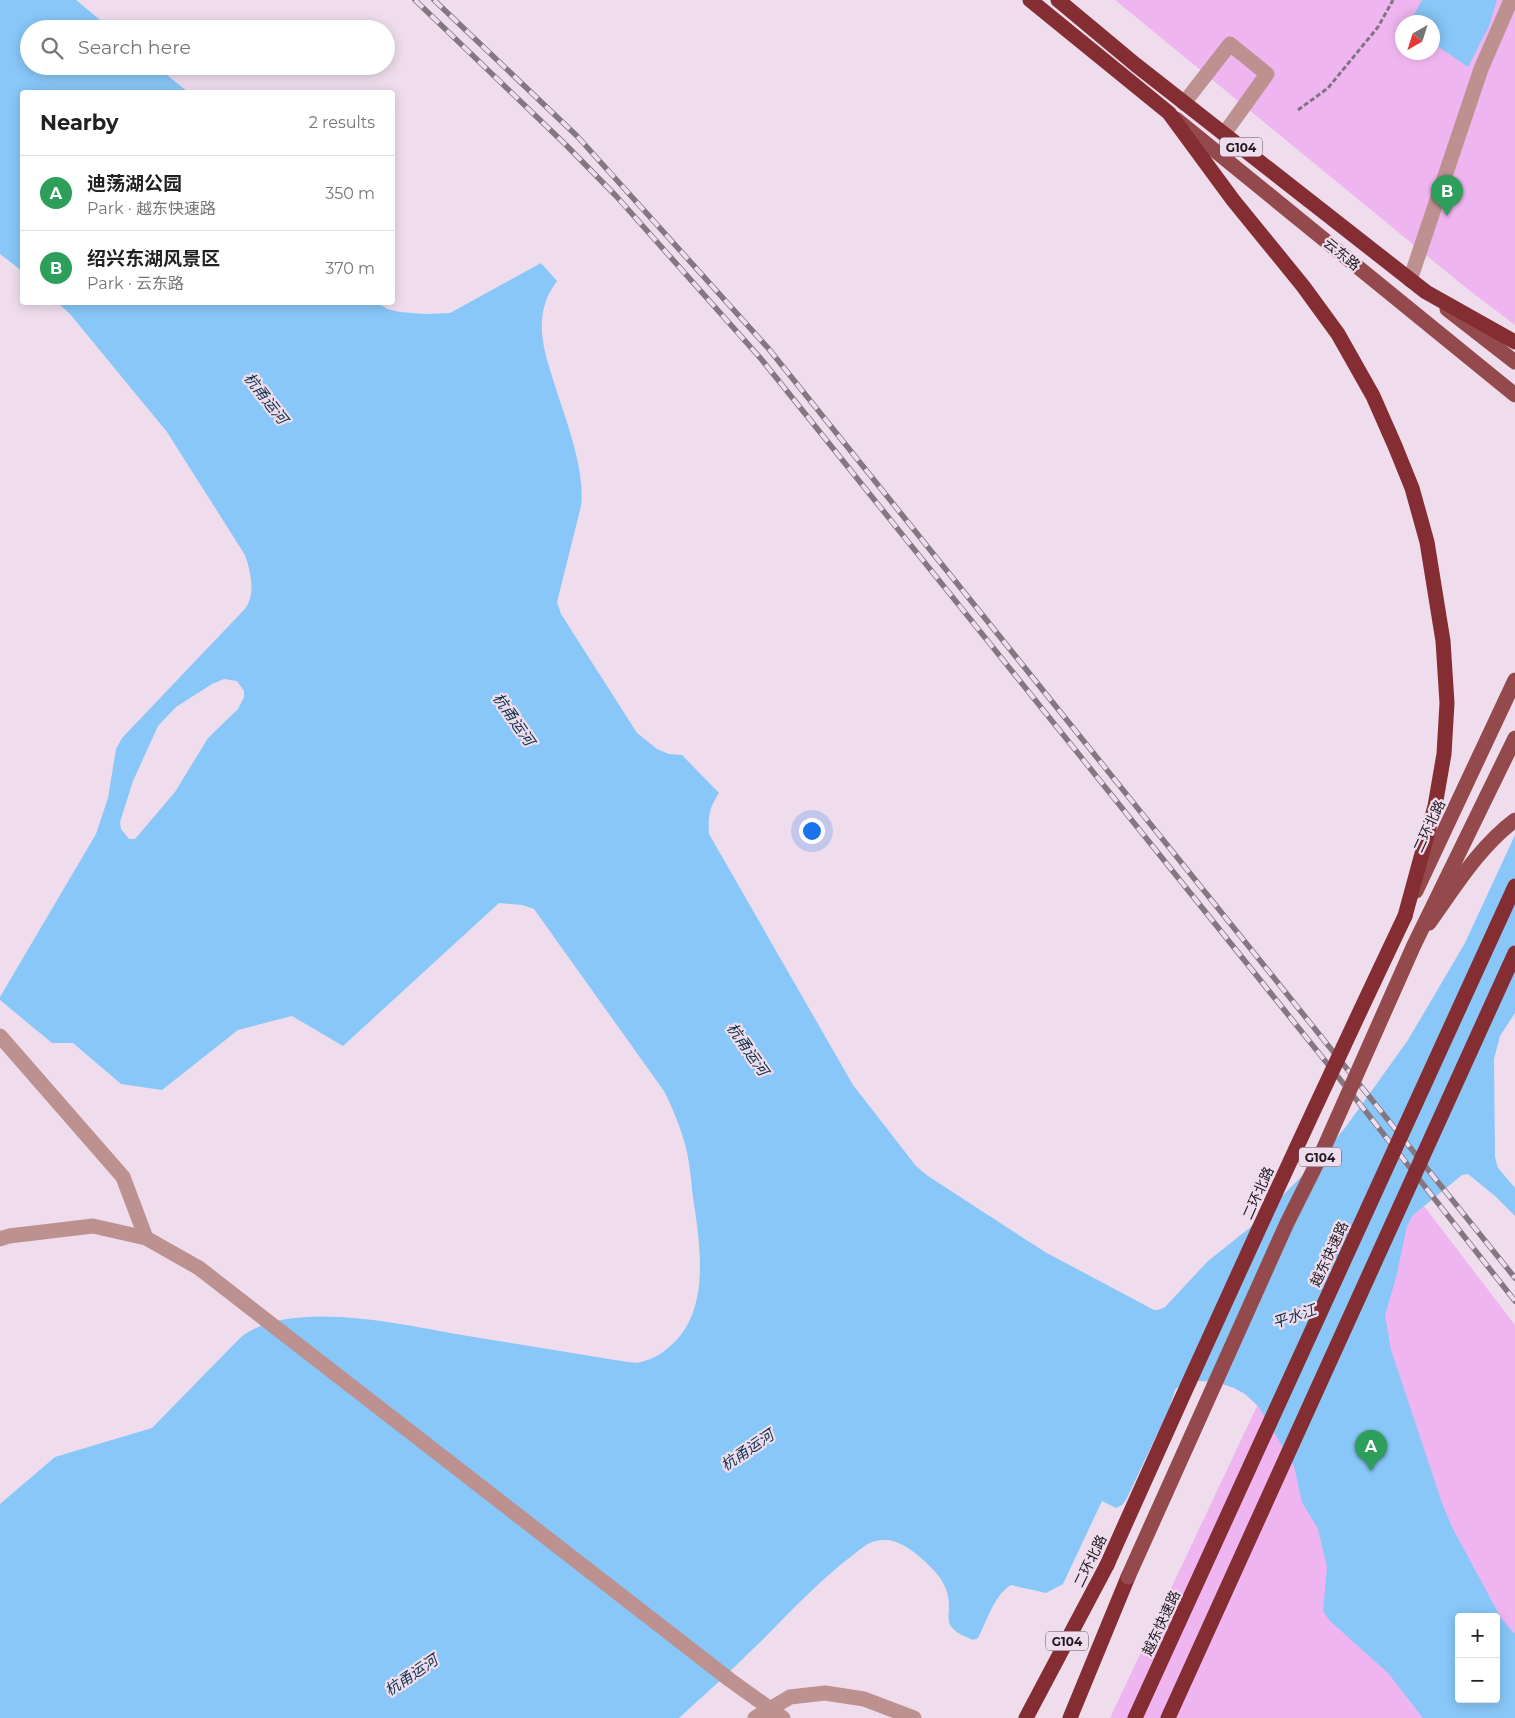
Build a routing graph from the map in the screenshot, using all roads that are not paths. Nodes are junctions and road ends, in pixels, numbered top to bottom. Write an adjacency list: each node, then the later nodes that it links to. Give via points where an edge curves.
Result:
1 (1030, 0): 5 (highway)
2 (1058, 0): 4 (highway, G104)
3 (1511, 0): 7 (street, via 1481,69)
4 (1184, 103): 6 (highway, G104); 6 (street, via 1230,44 1267,74)
5 (1169, 113): 11 (main road, 云东路); 16 (highway, via 1338,334 1372,396 1412,488 1427,542 1443,641 1446,694 1444,754 1436,806)
6 (1224, 134): 7 (highway, G104)
7 (1410, 280): 8 (highway, G104)
8 (1426, 292): 9 (highway); 10 (main road, G104)
9 (1515, 342)
10 (1515, 362)
11 (1515, 395)
12 (1515, 680): 16 (main road, 二环北路 / G104)
13 (1515, 738): 17 (main road, G104, bridge)
14 (1515, 820): 17 (main road, bridge, via 1477,857)
15 (1515, 886): 28 (highway, 越东快速路, bridge)
16 (1405, 916): 26 (highway, 二环北路 / G104, bridge, via 1335,1062 1107,1565)
17 (1414, 945): 22 (main road, G104, bridge)
18 (1515, 953): 29 (highway, bridge)
19 (0, 1036): 20 (street, via 124,1176)
20 (146, 1238): 21 (street, via 93,1226); 24 (street, bridge, via 200,1268)
21 (0, 1239)
22 (1128, 1577): 27 (highway, G104)
23 (755, 1718): 25 (street, via 790,1697 826,1693 864,1699)
24 (783, 1718)
25 (914, 1718)
26 (1026, 1718)
27 (1070, 1718)
28 (1135, 1718)
29 (1168, 1718)

